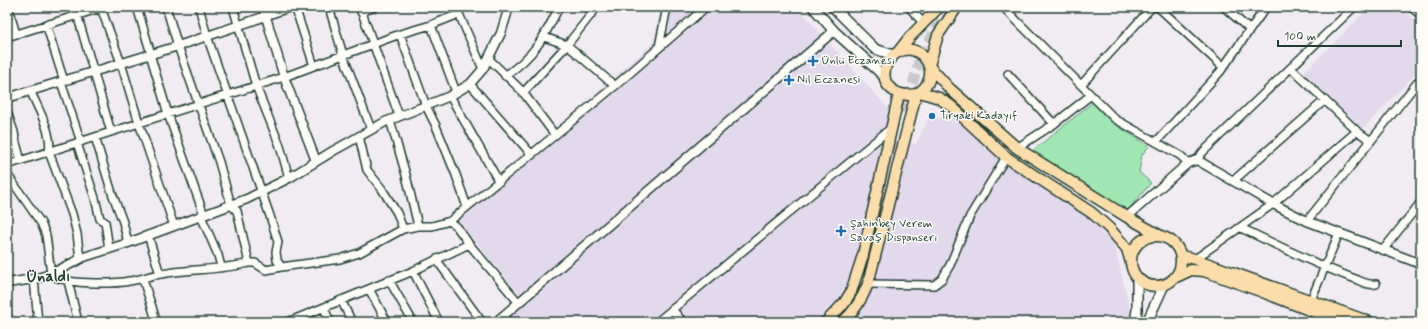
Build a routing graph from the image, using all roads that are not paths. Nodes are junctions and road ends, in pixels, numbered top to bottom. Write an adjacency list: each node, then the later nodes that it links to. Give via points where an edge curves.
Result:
1 (8, 7): 41 (street)
2 (75, 7): 32 (street)
3 (102, 7): 32 (street); 54 (street)
4 (137, 7): 50 (street)
5 (166, 7): 48 (street)
6 (199, 7): 43 (street)
7 (233, 7): 37 (street)
8 (263, 7): 34 (street)
9 (291, 7): 34 (street)
10 (295, 7): 55 (street)
11 (329, 7): 52 (street)
12 (375, 7): 30 (street)
13 (509, 7): 53 (street, via 501,34)
14 (559, 7): 45 (street)
15 (597, 7): 47 (street)
16 (667, 7): 49 (street)
17 (706, 7): 49 (street)
18 (813, 7): 40 (main road)
19 (833, 7): 51 (main road, via 875,48)
20 (909, 7): 35 (street)
21 (939, 7): 35 (main road)
22 (957, 7): 56 (main road, via 938,35)
23 (1003, 7): 68 (street)
24 (1152, 7): 68 (street)
25 (1158, 7): 57 (street)
26 (1224, 7): 39 (street)
27 (1266, 7): 39 (street)
28 (1354, 7): 58 (street)
29 (1412, 7): 33 (street)
30 (361, 9): 46 (street)
31 (458, 11): 38 (street); 59 (street)
32 (78, 14): 36 (street); 60 (street)
33 (1421, 15)
34 (266, 16): 37 (street); 63 (street)
35 (923, 23): 51 (main road)
36 (46, 24): 41 (street); 66 (street)
37 (238, 25): 43 (street); 69 (street)
38 (431, 25): 42 (street); 74 (street)
39 (1250, 30): 57 (street)
40 (834, 31): 64 (main road); 160 (street)
41 (16, 34): 44 (street)
42 (400, 34): 46 (street); 81 (street)
43 (207, 36): 48 (street); 76 (street)
44 (7, 37)
45 (544, 37): 47 (street); 62 (street, via 532,53)
46 (373, 45): 52 (street); 85 (street)
47 (567, 45): 70 (street); 72 (street)
48 (178, 46): 50 (street); 80 (street)
49 (659, 47): 70 (street)
50 (150, 54): 54 (street); 84 (street)
51 (895, 54): 56 (main road, via 913,50 926,58); 64 (main road, via 887,62)
52 (343, 56): 55 (street); 90 (street)
53 (489, 59): 59 (street); 62 (street)
54 (121, 63): 60 (street); 87 (street)
55 (314, 66): 63 (street)
56 (930, 66): 73 (main road, via 927,85); 99 (main road, via 950,89)
57 (1223, 67): 98 (street)
58 (1291, 68): 79 (street); 103 (street)
59 (483, 69): 67 (street)
60 (93, 72): 66 (street); 92 (street)
61 (1008, 74): 88 (street)
62 (505, 76): 72 (street)
63 (284, 77): 69 (street); 105 (street)
64 (885, 77): 75 (main road, via 887,84)
65 (1421, 78): 96 (street)
66 (62, 81): 71 (street); 97 (street)
67 (470, 84): 74 (street); 101 (street)
68 (1081, 85): 77 (street)
69 (256, 86): 76 (street); 109 (street, via 280,146)
70 (615, 86): 93 (street)
71 (31, 92): 78 (street); 100 (street, via 42,117 50,145)
72 (523, 93): 93 (street)
73 (918, 93): 75 (main road, via 907,96); 102 (main road, via 939,98 951,106); 153 (main road)
74 (453, 94): 81 (street); 111 (street)
75 (899, 94): 89 (main road)
76 (227, 95): 80 (street); 112 (street)
77 (1091, 95): 88 (street); 98 (street, via 1115,119)
78 (7, 98)
79 (1325, 100): 91 (street); 110 (street)
80 (199, 104): 84 (street); 115 (street)
81 (426, 106): 85 (street); 116 (street)
82 (7, 112): 104 (street)
83 (905, 113): 133 (main road)
84 (168, 114): 87 (street); 117 (street)
85 (399, 116): 86 (street)
86 (390, 120): 90 (street); 122 (street)
87 (139, 123): 92 (street); 121 (street)
88 (1054, 124): 99 (street)
89 (891, 128): 161 (main road, via 863,255 851,292); 163 (street)
90 (371, 129): 94 (street)
91 (1356, 131): 96 (street); 114 (street)
92 (111, 132): 95 (street)
93 (555, 135): 101 (street)
94 (358, 136): 105 (street); 124 (street, via 367,170 397,213)
95 (94, 137): 97 (street); 128 (street, via 124,222)
96 (1372, 141): 120 (street)
97 (79, 142): 100 (street); 130 (street, via 100,219 105,222)
98 (1156, 142): 106 (street, via 1181,156)
99 (1018, 148): 118 (main road)
100 (49, 152): 104 (street); 134 (street, via 72,214)
101 (532, 155): 111 (street)
102 (1006, 156): 138 (main road, via 1092,213 1127,248); 153 (street, via 970,216 942,279 934,285)
103 (1197, 160): 106 (street); 110 (street)
104 (21, 161): 107 (street)
105 (316, 161): 109 (street)
106 (1188, 163): 118 (street)
107 (7, 165)
108 (7, 175): 144 (street, via 44,229)
109 (289, 178): 112 (street)
110 (1233, 181): 114 (street)
111 (499, 182): 116 (street)
112 (261, 192): 115 (street); 141 (street, via 278,242 276,252)
113 (1421, 202): 131 (street)
114 (1273, 204): 120 (street); 123 (street)
115 (231, 205): 117 (street); 137 (street, via 237,211)
116 (467, 207): 119 (street)
117 (203, 215): 121 (street); 140 (street)
118 (1127, 217): 127 (main road)
119 (450, 221): 122 (street, via 432,226); 129 (street)
120 (1307, 221): 125 (street)
121 (174, 226): 126 (street)
122 (418, 226): 124 (street)
123 (1241, 228): 136 (street); 142 (street)
124 (403, 229): 141 (street, via 359,253 340,259)
125 (1339, 233): 131 (street); 142 (street)
126 (148, 235): 128 (street); 145 (street)
127 (1161, 236): 132 (main road, via 1177,247); 138 (main road, via 1146,238 1139,242 1134,248)
128 (128, 242): 130 (street)
129 (469, 244): 135 (street); 160 (street)
130 (108, 249): 134 (street)
131 (1383, 250): 139 (street)
132 (1181, 256): 136 (main road); 146 (main road, via 1180,270)
133 (870, 258): 157 (main road); 161 (main road, via 852,295)
134 (80, 259): 144 (street)
135 (436, 259): 143 (street); 176 (street)
136 (1195, 259): 159 (main road)
137 (249, 263): 140 (street); 141 (street, via 255,263 266,270)
138 (1131, 263): 147 (main road)
139 (1421, 264)
140 (221, 267): 145 (street)
141 (281, 267)
142 (1323, 268): 154 (street, via 1369,285); 159 (street)
143 (413, 271): 150 (street); 175 (street)
144 (51, 274): 148 (street); 151 (street)
145 (160, 274): 149 (street)
146 (1176, 277): 155 (main road); 183 (main road, via 1191,270 1204,271)
147 (1137, 278): 155 (main road, via 1149,286); 182 (main road)
148 (34, 279): 152 (street); 168 (street)
149 (143, 279): 151 (street, via 112,284); 170 (street)
150 (390, 280): 156 (street); 174 (street)
151 (68, 281): 169 (street)
152 (7, 283)
153 (868, 284): 157 (main road)
154 (1376, 284)
155 (1164, 285): 166 (main road)
156 (369, 289): 158 (street); 173 (street)
157 (862, 299): 181 (main road)
158 (341, 300): 162 (street); 172 (street)
159 (1311, 300): 184 (main road)
160 (519, 302): 177 (street)
161 (843, 305): 180 (main road)
162 (324, 308): 165 (street); 171 (street)
163 (672, 309): 178 (street); 179 (street)
164 (7, 313): 167 (street)
165 (292, 321)
166 (1149, 321)
167 (8, 322)
168 (38, 322)
169 (78, 322)
170 (156, 322)
171 (330, 322)
172 (352, 322)
173 (387, 322)
174 (413, 322)
175 (439, 322)
176 (482, 322)
177 (496, 322)
178 (657, 322)
179 (683, 322)
180 (826, 322)
181 (843, 322)
182 (1135, 322)
183 (1340, 322)
184 (1370, 322)

